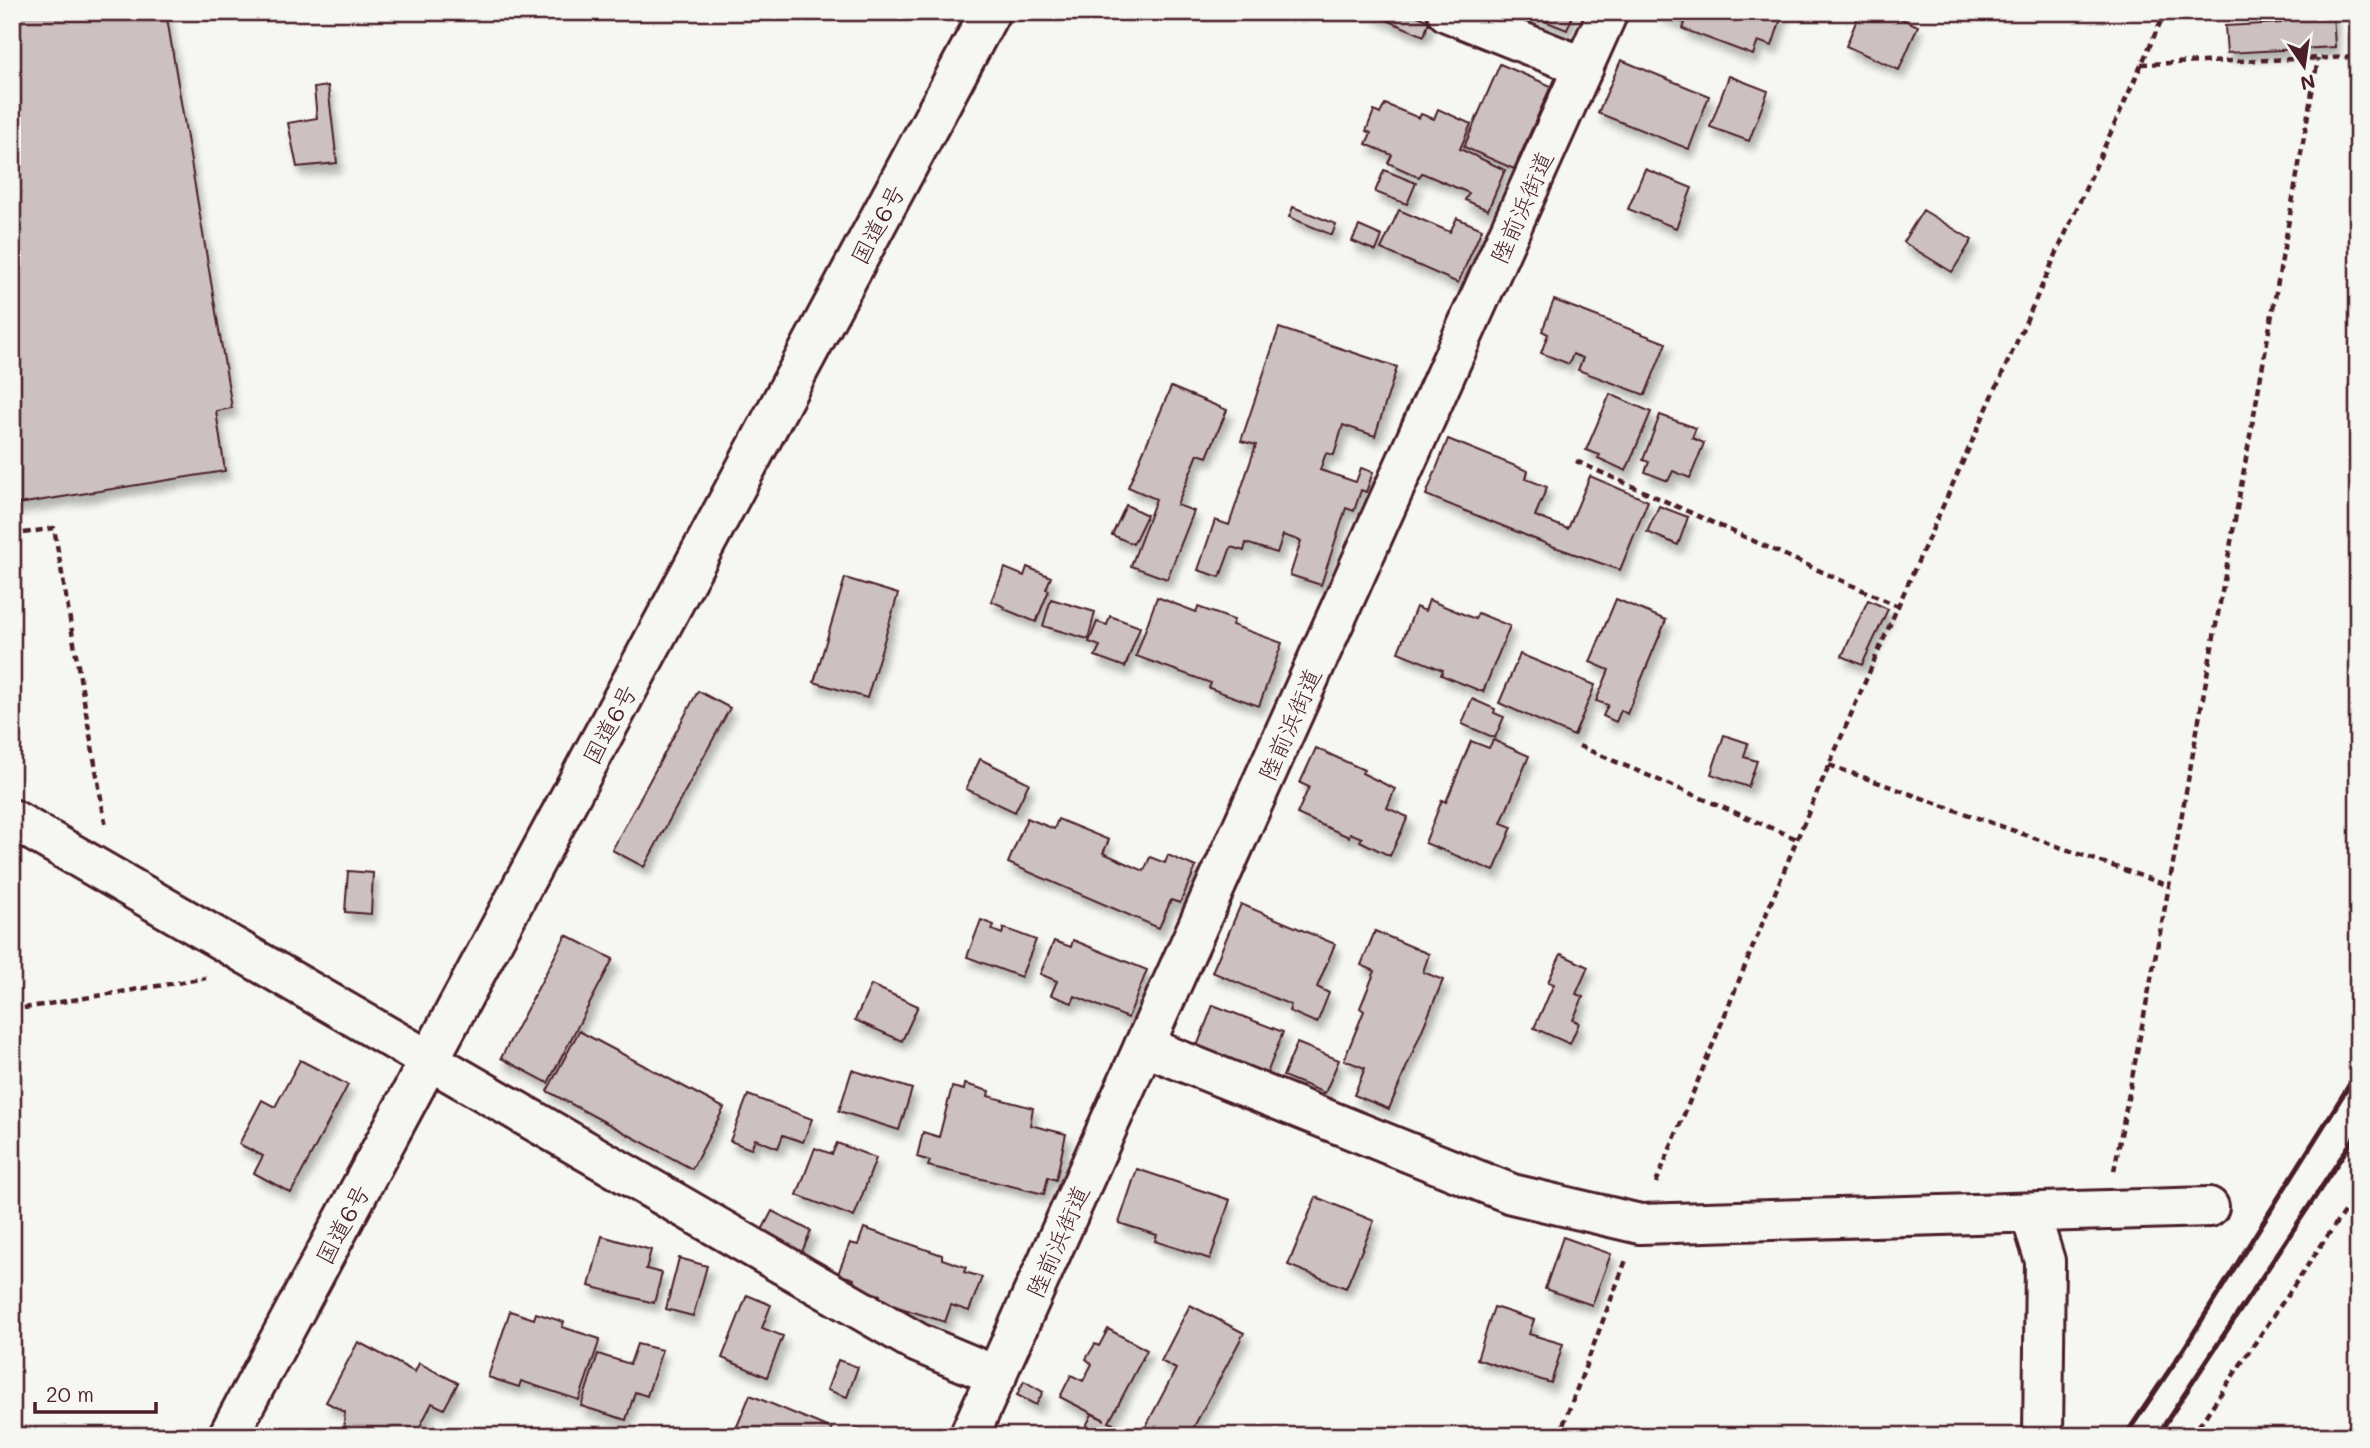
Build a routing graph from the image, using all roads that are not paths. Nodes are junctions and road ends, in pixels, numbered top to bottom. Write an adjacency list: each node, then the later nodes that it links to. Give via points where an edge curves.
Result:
1 (990, 12): 7 (main road, 国道6号)
2 (1447, 12): 4 (main road)
3 (1608, 12): 4 (main road, 陸前浜街道)
4 (1584, 66): 6 (main road, 陸前浜街道)
5 (12, 819): 7 (main road)
6 (1144, 1046): 9 (main road, via 1512,1194 1640,1224); 10 (main road, 陸前浜街道)
7 (429, 1061): 10 (main road, via 918,1343); 11 (main road, 国道6号)
8 (2209, 1207): 9 (main road)
9 (2030, 1213): 13 (main road, via 2045,1261)
10 (997, 1376): 12 (main road, 陸前浜街道)
11 (229, 1436)
12 (969, 1436)
13 (2043, 1436)

